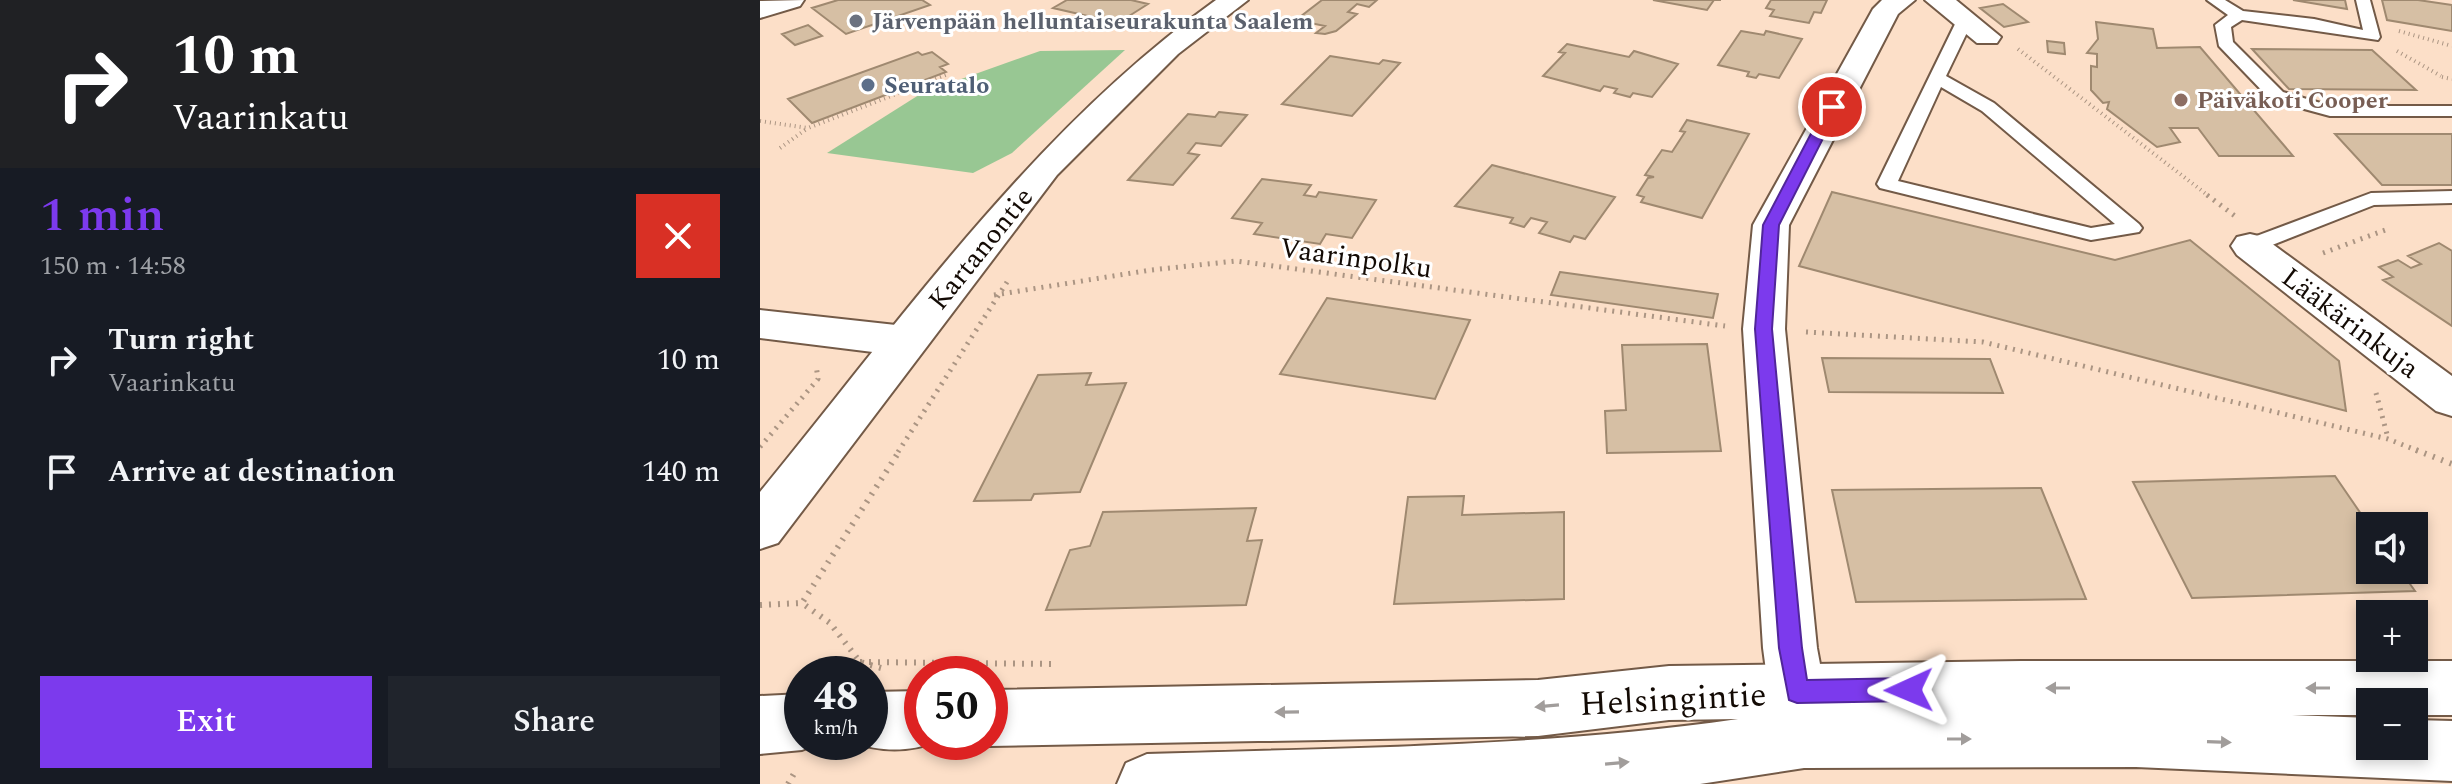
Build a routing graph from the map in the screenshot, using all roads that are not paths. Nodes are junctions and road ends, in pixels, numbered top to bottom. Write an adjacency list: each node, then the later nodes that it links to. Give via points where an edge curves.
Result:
1 (790, 0): 7 (street)
2 (1234, 0): 15 (street, Kartanontie, via 1168,48 1045,168)
3 (1901, 0): 19 (street, via 1887,9 1771,225 1764,329 1785,426)
4 (1939, 0): 9 (street)
5 (2214, 0): 8 (lane)
6 (2363, 0): 8 (lane, via 2371,33)
7 (760, 10)
8 (2239, 15): 11 (lane, via 2223,25 2225,43 2277,96 2330,111)
9 (1986, 32): 10 (lane)
10 (1937, 78): 10 (lane, via 1887,184 2091,234 2132,228 1988,107)
11 (2452, 111)
12 (2452, 197): 13 (lane, via 2371,199)
13 (2258, 243): 16 (street, Lääkärinkuja)
14 (760, 324): 15 (street)
15 (905, 341): 17 (street, Kartanontie)
16 (2452, 399)
17 (760, 528)
18 (2452, 688): 19 (street, Helsingintie, one-way to 19)
19 (1801, 715): 20 (street, Helsingintie, one-way to 20, via 1669,693 1538,708); 23 (street, Helsingintie, one-way to 23, via 2136,738); 24 (street, Helsingintie, one-way to 19, via 1495,773 1662,760)
20 (1008, 718)
21 (784, 723): 22 (street)
22 (760, 725)
23 (2452, 751)
24 (1147, 784)

